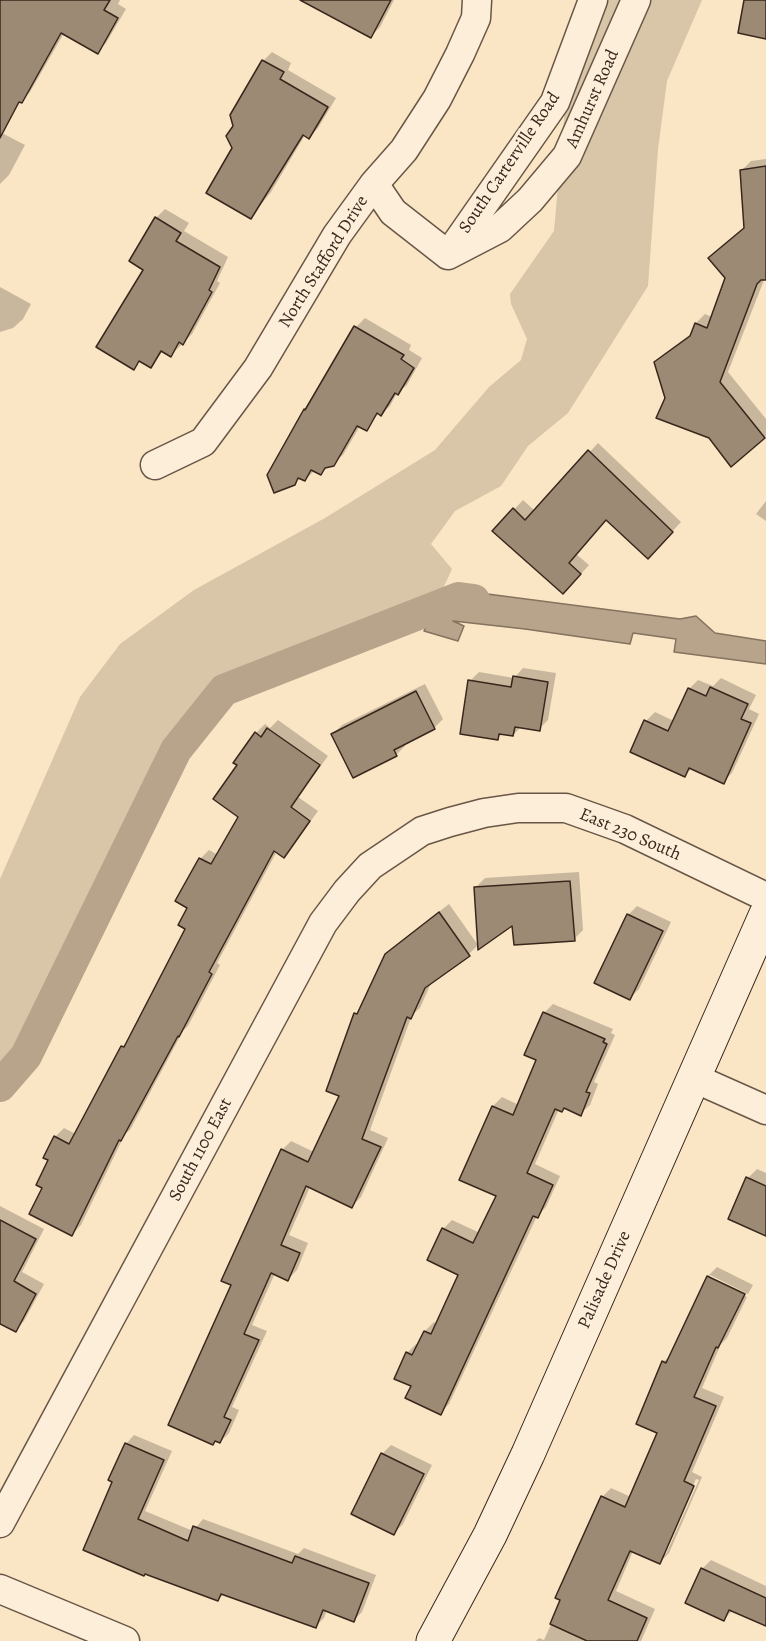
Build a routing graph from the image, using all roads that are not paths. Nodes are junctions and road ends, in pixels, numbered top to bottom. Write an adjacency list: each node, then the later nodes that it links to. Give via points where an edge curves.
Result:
1 (477, 0): 4 (street, North Stafford Drive, via 476,18 437,99 404,150)
2 (593, 0): 5 (street, South Carterville Road, via 555,102)
3 (636, 0): 5 (street, Amhurst Road, via 567,156 500,228)
4 (374, 184): 5 (street, via 393,212); 6 (street, North Stafford Drive, via 337,235 258,369 203,442)
5 (448, 255)
6 (156, 465)
7 (450, 822): 8 (street, East 230 South, via 518,808 566,808 625,829); 12 (street, South 1100 East, via 422,831 370,866 323,923)
8 (766, 897)
9 (766, 914): 10 (street, Palisade Drive)
10 (694, 1078): 11 (street); 15 (street, Palisade Drive, via 528,1454)
11 (766, 1110)
12 (0, 1523)
13 (0, 1589): 14 (street)
14 (125, 1641)
15 (433, 1641)

